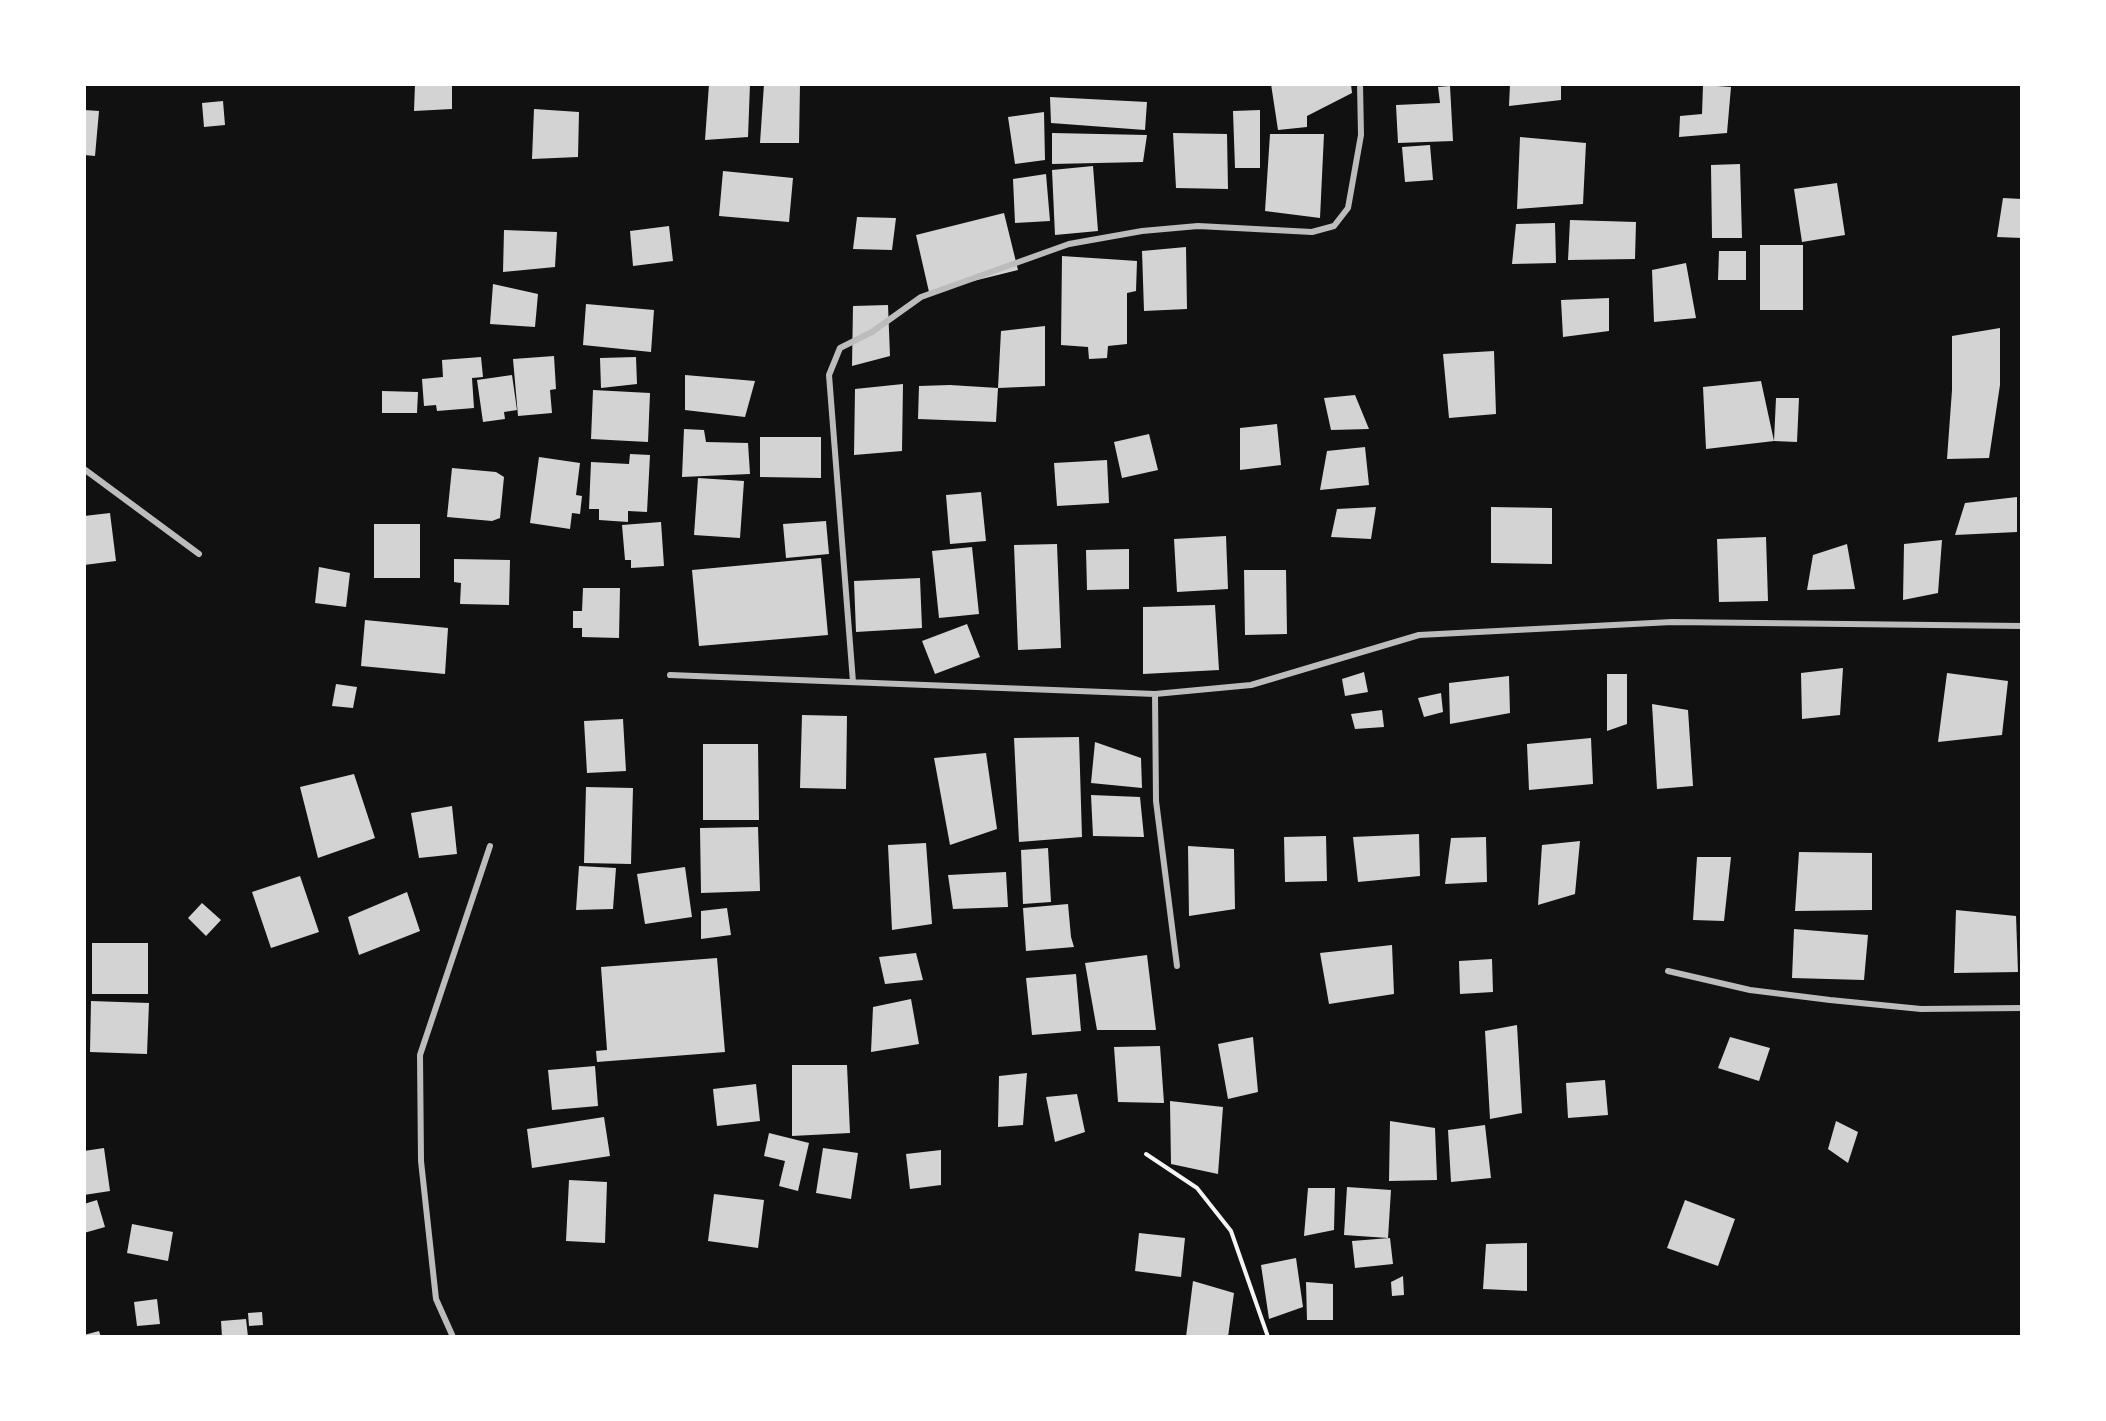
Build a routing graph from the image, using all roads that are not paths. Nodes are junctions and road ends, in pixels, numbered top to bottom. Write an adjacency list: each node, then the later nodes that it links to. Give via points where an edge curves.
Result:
1 (1360, 84): 6 (street, via 1361,135 1350,198 1348,208 1334,226 1312,232 1198,226 1069,244 921,297 872,332 840,348 829,375)
2 (84, 469): 3 (street)
3 (199, 554)
4 (2022, 626): 7 (street, via 1672,622 1419,634 1251,685)
5 (670, 675): 6 (street)
6 (853, 682): 7 (street)
7 (1155, 694): 9 (street, via 1156,801)
8 (490, 846): 12 (street, via 420,1055 421,1161 434,1287)
9 (1177, 966)
10 (1668, 971): 11 (street, via 1750,990 1830,1000 1921,1009)
11 (2022, 1008)
12 (453, 1337)

